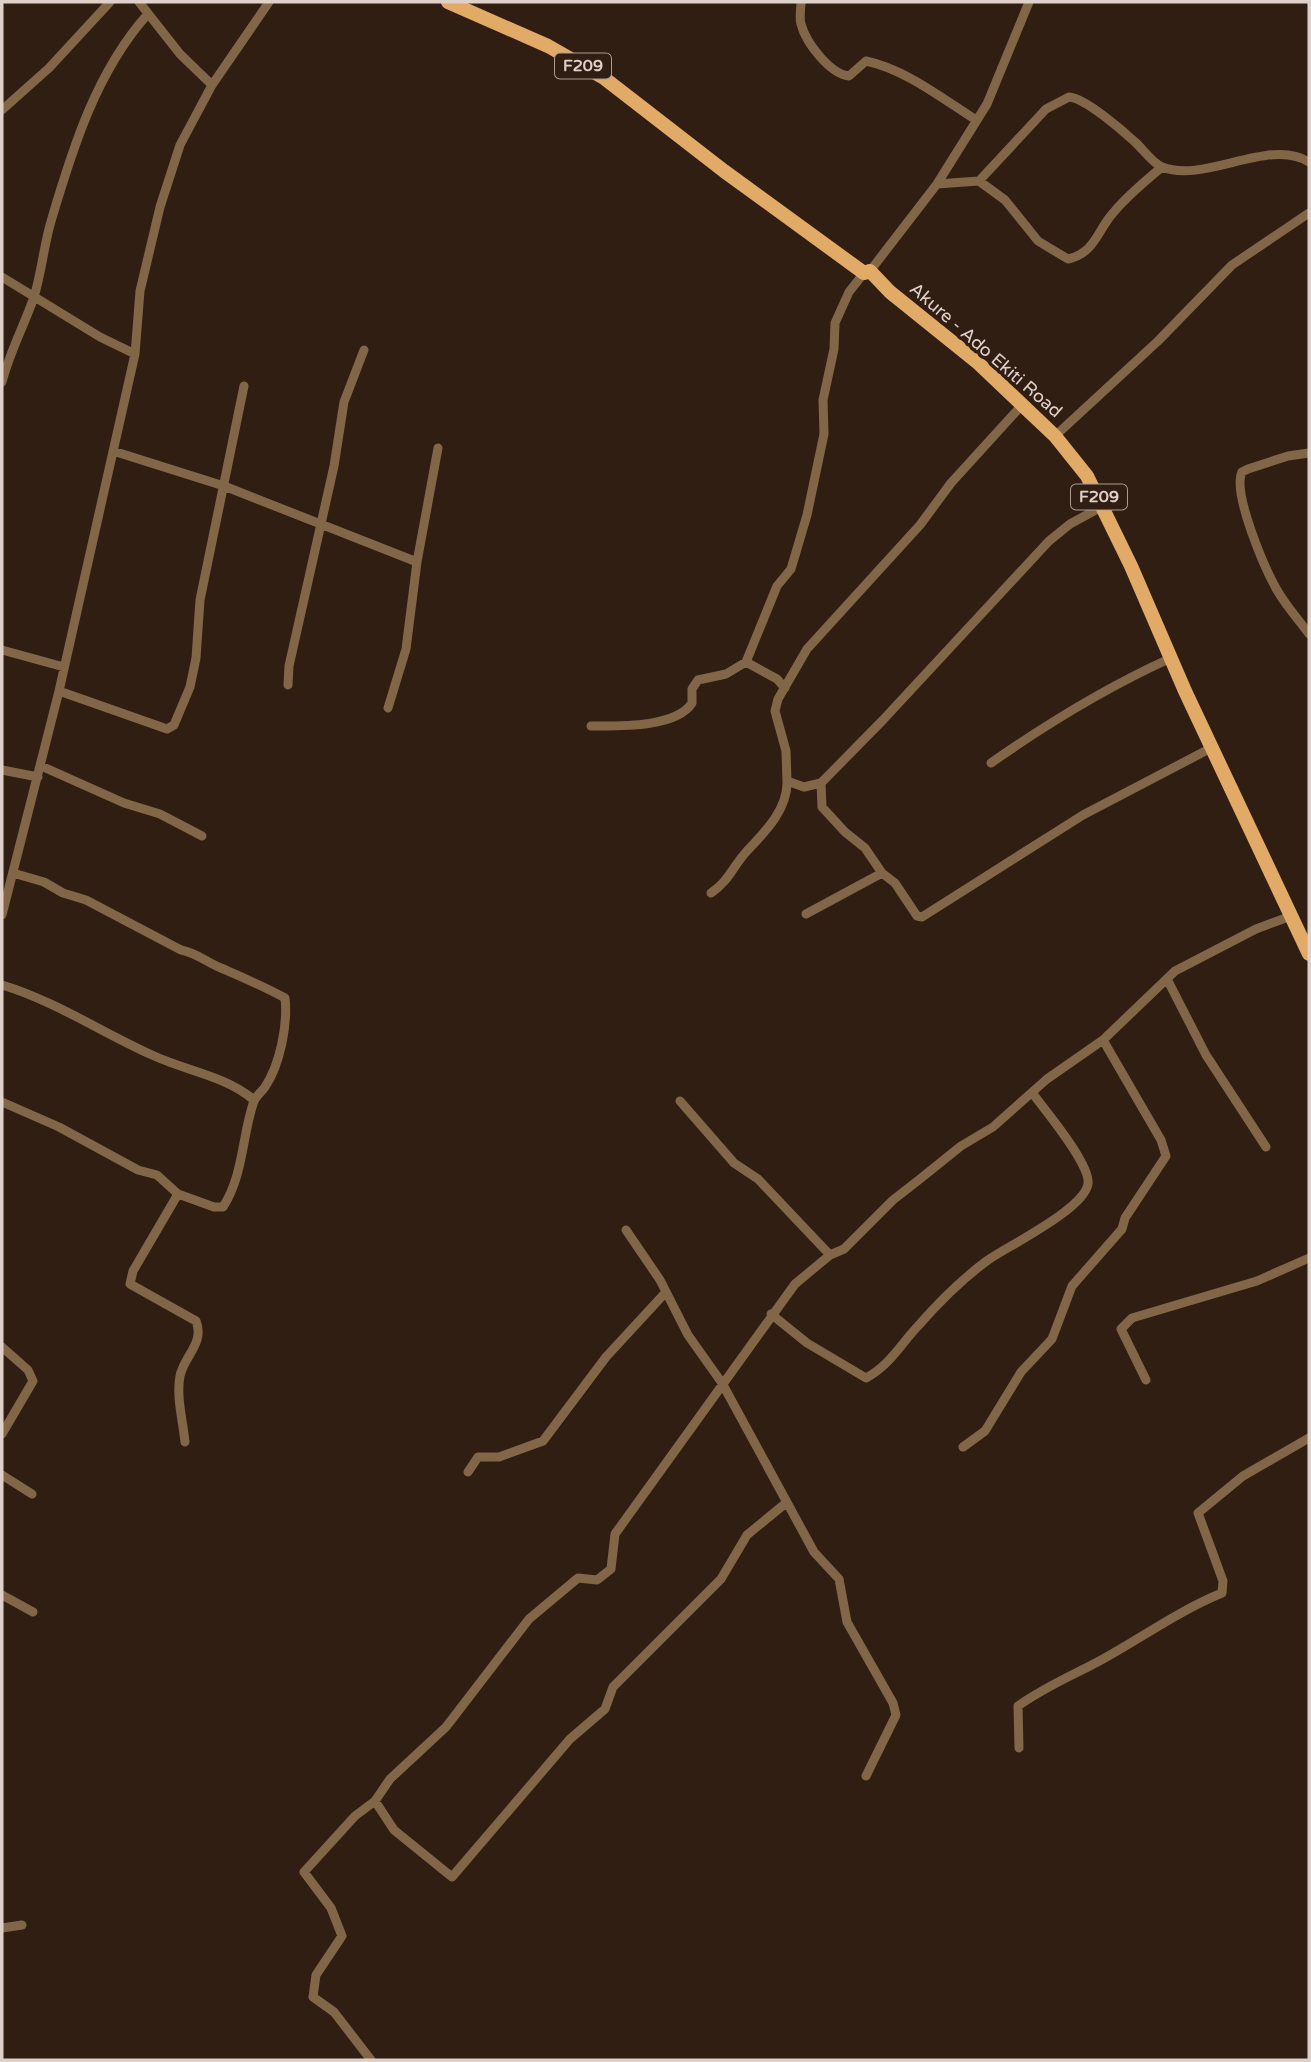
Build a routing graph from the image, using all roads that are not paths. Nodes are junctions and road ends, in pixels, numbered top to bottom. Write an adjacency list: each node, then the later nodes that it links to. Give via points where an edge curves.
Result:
1 (110, 2): 9 (street, via 49,68)
2 (139, 2): 7 (street)
3 (269, 2): 8 (street)
4 (448, 2): 16 (main road, Akure - Ado Ekiti Road / F209, via 548,46 604,78 724,171)
5 (801, 2): 10 (street, via 801,24 814,47 840,75 849,76 866,61 879,64)
6 (1029, 2): 10 (street)
7 (147, 15): 8 (street); 18 (street, via 130,34 97,90 51,219)
8 (212, 85): 20 (street, via 180,145 160,207 140,291)
9 (2, 110)
10 (976, 120): 14 (street)
11 (1309, 162): 12 (street, via 1283,154 1184,169)
12 (1162, 167): 13 (street, via 1116,127 1069,97 1046,109); 13 (street, via 1110,215 1094,244 1079,257 1068,259 1038,241 1005,200)
13 (979, 181): 14 (street)
14 (937, 184): 16 (street)
15 (1309, 213): 24 (street, via 1242,257)
16 (867, 272): 23 (main road, Akure - Ado Ekiti Road / F209, via 949,338); 35 (street, via 849,292 835,323 823,400 824,434 807,515 791,569 777,586)
17 (2, 277): 18 (street)
18 (34, 297): 20 (street); 21 (street, via 11,348)
19 (365, 350): 30 (street, via 344,402)
20 (135, 354): 26 (street)
21 (2, 382)
22 (244, 386): 28 (street)
23 (1021, 405): 24 (main road, Akure - Ado Ekiti Road / F209); 38 (street, via 920,525 825,626)
24 (1055, 436): 29 (main road, Akure - Ado Ekiti Road / F209, via 1087,476)
25 (438, 448): 31 (street)
26 (113, 451): 28 (street); 36 (street)
27 (1309, 453): 32 (street, via 1248,469 1242,472 1239,484 1251,532 1270,576)
28 (224, 486): 30 (street); 39 (street, via 200,600 197,658 174,724 167,729)
29 (1103, 506): 34 (main road, Akure - Ado Ekiti Road / F209); 48 (street, via 1070,524 1043,547)
30 (319, 524): 31 (street); 37 (street)
31 (417, 562): 40 (street, via 406,649)
32 (1309, 634)
33 (2, 650): 36 (street)
34 (1171, 658): 42 (main road, Akure - Ado Ekiti Road / F209); 43 (street, via 1062,715)
35 (746, 662): 38 (street); 41 (street, via 726,674 698,680 692,703 681,713 646,723)
36 (64, 667): 39 (street)
37 (288, 685)
38 (785, 688): 47 (street, via 775,711 786,751)
39 (59, 691): 44 (street)
40 (388, 708)
41 (591, 726)
42 (1213, 747): 53 (street, via 1083,815 922,917); 57 (main road, Akure - Ado Ekiti Road / F209)
43 (991, 764)
44 (41, 766): 46 (street); 51 (street)
45 (2, 770): 46 (street)
46 (38, 777): 52 (street)
47 (787, 781): 49 (street); 50 (street)
48 (821, 783): 49 (street); 53 (street, via 822,807 865,848)
49 (804, 787): 50 (street)
50 (785, 801): 54 (street, via 725,884)
51 (202, 836)
52 (13, 873): 56 (street); 63 (street, via 86,900 285,999 286,1028 280,1051 266,1086)
53 (882, 873): 55 (street)
54 (711, 892)
55 (806, 914)
56 (2, 915)
57 (1291, 916): 58 (main road, Akure - Ado Ekiti Road / F209); 59 (street, via 1194,959)
58 (1309, 954)
59 (1167, 979): 61 (street); 66 (street, via 1206,1055)
60 (2, 985): 63 (street, via 90,1021 153,1056 216,1078)
61 (1103, 1040): 62 (street); 79 (street, via 1166,1156 1122,1229 1072,1286 1052,1339 1021,1372 985,1431)
62 (1033, 1094): 69 (street, via 920,1178 844,1249); 72 (street, via 1080,1162 1088,1186 1057,1217 985,1262 956,1287 884,1368 866,1378 807,1343)
63 (254, 1100): 67 (street, via 240,1166 223,1207)
64 (680, 1101): 69 (street, via 734,1163 758,1180)
65 (2, 1102): 67 (street, via 138,1170 157,1175)
66 (1266, 1147)
67 (178, 1194): 78 (street, via 133,1271 131,1284 197,1321 200,1329 179,1388)
68 (626, 1230): 71 (street)
69 (830, 1255): 72 (street, via 795,1284)
70 (1309, 1258): 74 (street, via 1257,1281 1132,1318 1121,1329)
71 (666, 1292): 75 (street, via 688,1335); 80 (street, via 606,1357 543,1441 499,1457 478,1457)
72 (771, 1314): 75 (street)
73 (2, 1347): 76 (street, via 33,1381)
74 (1146, 1380)
75 (722, 1383): 83 (street); 88 (street, via 615,1534 611,1569 597,1580 578,1578 529,1619 446,1727 390,1779)
76 (2, 1434)
77 (1309, 1438): 86 (street, via 1243,1476 1198,1513 1223,1581 1222,1593 1190,1606 1017,1706)
78 (185, 1442)
79 (963, 1447)
80 (468, 1472)
81 (2, 1475): 82 (street)
82 (32, 1494)
83 (786, 1503): 87 (street, via 814,1552 839,1579 847,1622 893,1703 895,1715); 88 (street, via 747,1535 721,1579 613,1687 605,1709 570,1739 452,1877 394,1830)
84 (2, 1595): 85 (street)
85 (33, 1612)
86 (1019, 1748)
87 (866, 1776)
88 (375, 1801): 91 (street, via 355,1816 304,1872 331,1908 342,1936 316,1975 313,1997 334,2012)
89 (22, 1925): 90 (street)
90 (2, 1928)
91 (370, 2060)

